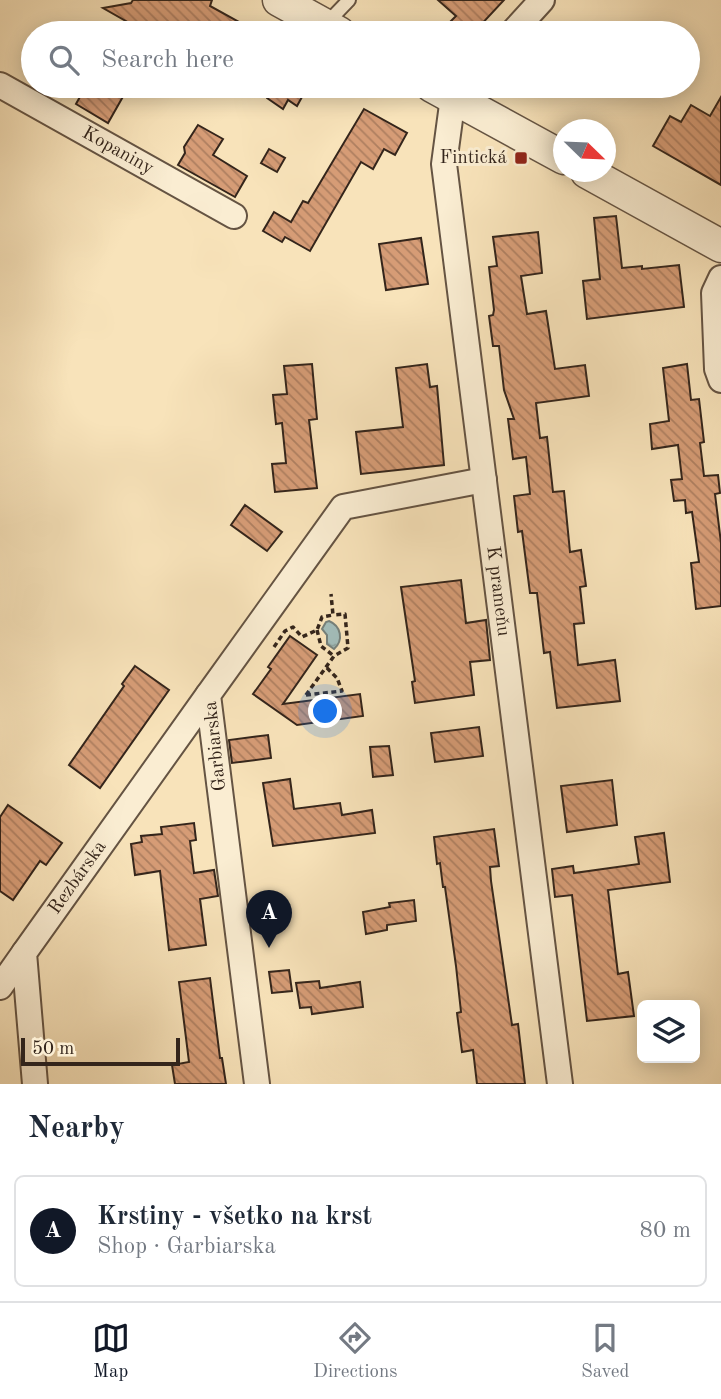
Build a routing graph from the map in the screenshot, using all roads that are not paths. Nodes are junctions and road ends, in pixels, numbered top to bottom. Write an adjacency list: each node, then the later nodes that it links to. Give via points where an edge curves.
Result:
1 (279, 0): 4 (street)
2 (349, 0): 5 (lane)
3 (542, 0): 6 (street)
4 (317, 21)
5 (337, 21)
6 (523, 21)
7 (0, 85): 8 (street, Kopaniny)
8 (21, 97)
9 (23, 98): 14 (street, Kopaniny)
10 (448, 98): 18 (street, K prameňu, via 444,164)
11 (463, 98): 12 (street)
12 (553, 151)
13 (605, 182): 15 (street)
14 (234, 216)
15 (721, 246)
16 (721, 278): 17 (street, via 714,292)
17 (721, 380)
18 (484, 480): 19 (street, Garbiarska, via 342,507); 24 (street, K prameňu)
19 (208, 695): 20 (street, Rezbárska); 23 (street, Garbiarska)
20 (24, 953): 21 (street, Rezbárska); 22 (street)
21 (0, 987)
22 (34, 1084)
23 (257, 1084)
24 (560, 1084)

